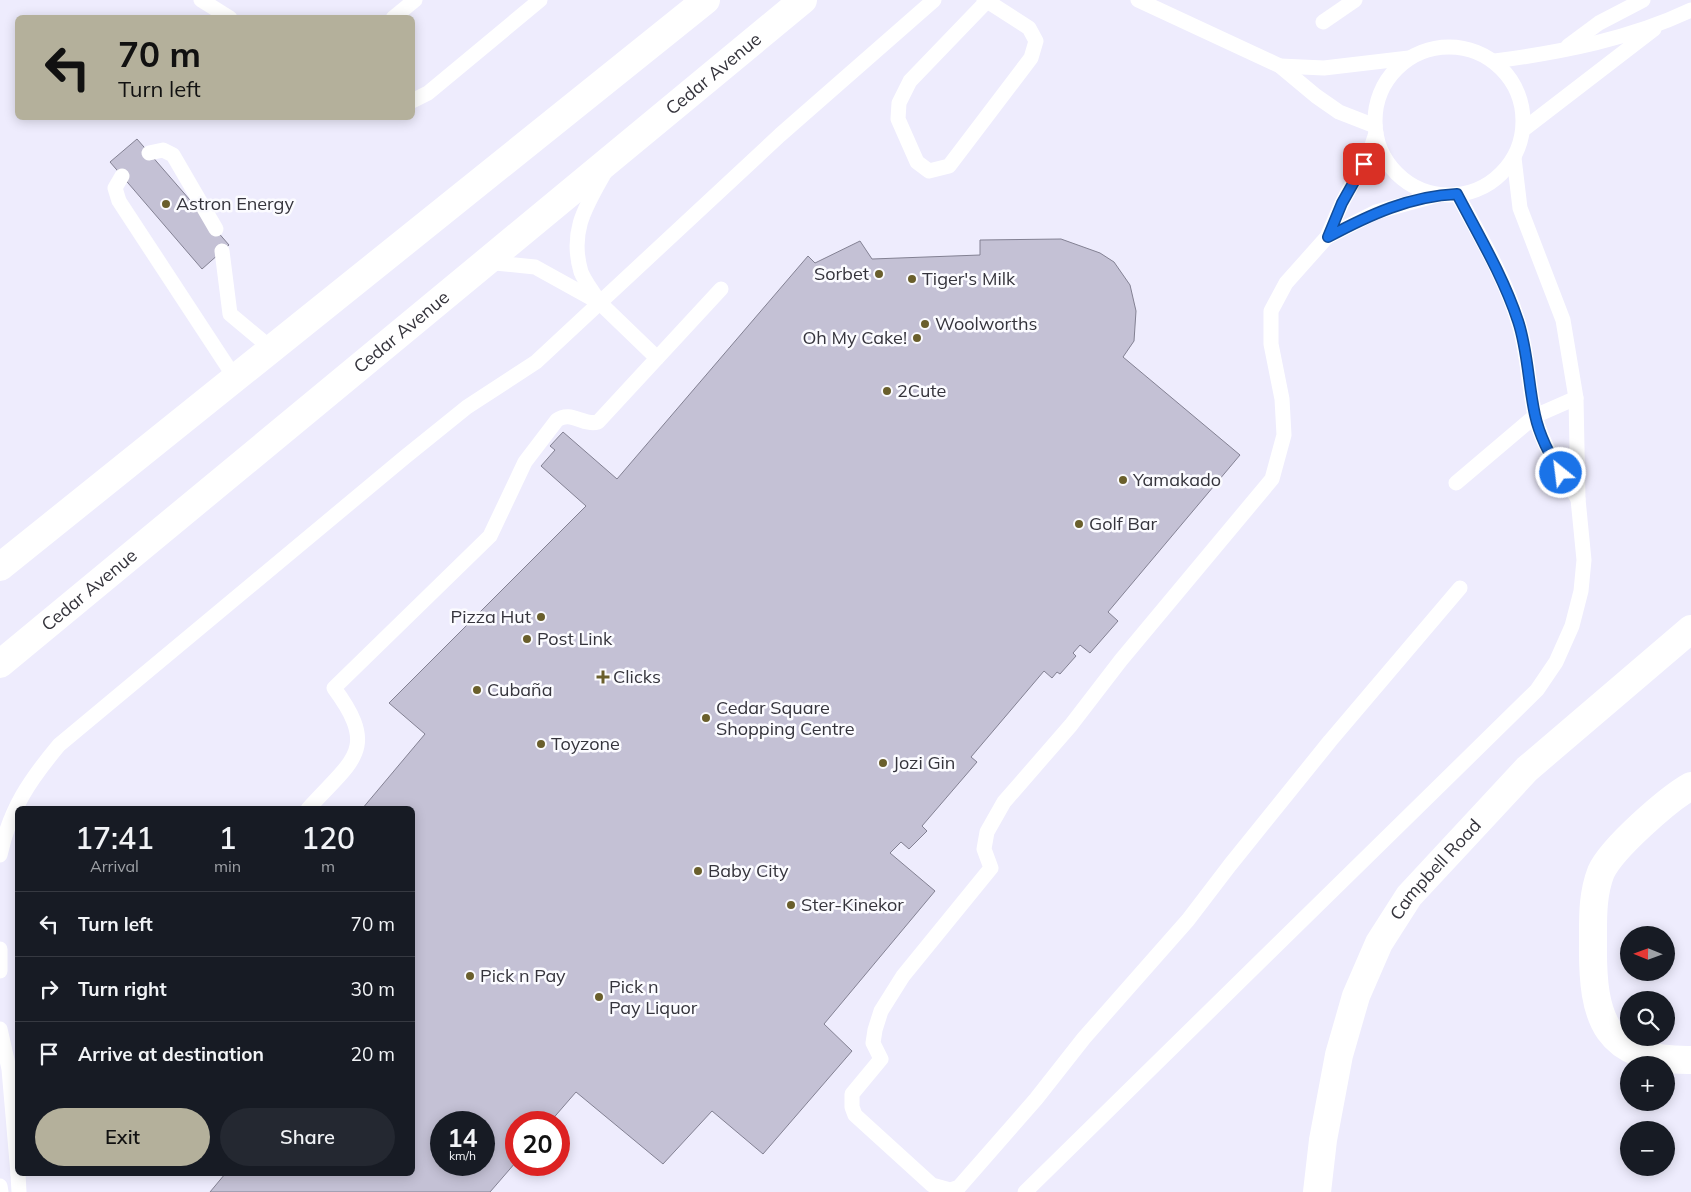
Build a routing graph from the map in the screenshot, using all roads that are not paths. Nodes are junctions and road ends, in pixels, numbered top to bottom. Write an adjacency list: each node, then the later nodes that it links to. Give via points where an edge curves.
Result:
1 (201, 0): 12 (lane)
2 (414, 0): 13 (lane)
3 (540, 0): 20 (lane, via 428,93)
4 (706, 0): 35 (main road)
5 (803, 0): 24 (main road, Cedar Avenue)
6 (934, 0): 34 (lane, via 664,240)
7 (1138, 0): 19 (lane)
8 (1356, 0): 14 (lane)
9 (1643, 0): 16 (lane, via 1599,23)
10 (986, 1): 10 (lane, via 1029,28 1036,41 1031,58 949,166 930,171 917,162 898,119 899,102 910,81)
11 (1691, 10): 15 (lane)
12 (225, 15)
13 (396, 15)
14 (1323, 22)
15 (1662, 24): 16 (lane); 21 (lane)
16 (1561, 52): 18 (lane)
17 (1409, 58): 18 (lane, via 1430,48 1453,46 1475,50); 19 (lane, via 1324,68); 22 (lane, via 1389,76 1378,100)
18 (1495, 61): 21 (lane, via 1512,80 1519,96)
19 (1280, 66): 22 (lane, via 1316,96)
20 (415, 100)
21 (1524, 128): 25 (lane)
22 (1375, 130): 28 (lane, via 1383,155 1397,174 1416,188); 30 (lane, via 1370,151)
23 (149, 153): 29 (lane, via 163,150 173,155)
24 (613, 158): 32 (main road, Cedar Avenue); 34 (lane, via 581,217 576,234 582,272)
25 (1514, 158): 27 (lane, via 1501,175 1484,187); 38 (lane, via 1520,208 1564,320)
26 (122, 176): 37 (lane, via 115,188 119,201)
27 (1457, 194): 28 (lane); 39 (lane, via 1498,270 1519,322)
28 (1438, 195): 30 (lane, via 1376,212)
29 (216, 229)
30 (1328, 237): 43 (lane, via 1286,283 1271,311 1270,344 1282,399 1284,435 1272,480 1004,802 987,832 984,849 990,868 903,976 881,1011 873,1043 882,1060 852,1094 852,1107 861,1123 932,1185 950,1190 959,1187 1188,920 1330,741)
31 (222, 251): 35 (lane, via 230,314)
32 (485, 262): 34 (lane, via 536,267); 45 (main road, Cedar Avenue)
33 (721, 289): 36 (lane)
34 (600, 303): 36 (lane); 47 (lane, via 536,362 467,407 59,745 27,784)
35 (272, 349): 37 (main road)
36 (657, 358): 48 (lane, via 598,422 592,424 568,416 557,420 525,462 490,536 334,688 348,707 359,741 356,754)
37 (235, 378): 42 (main road)
38 (1576, 398): 39 (lane); 41 (lane)
39 (1535, 416): 40 (lane); 41 (lane, via 1552,460)
40 (1456, 483)
41 (1578, 500): 60 (lane, via 1584,560 1581,591 1572,626 1556,662 1537,690)
42 (0, 567)
43 (1460, 588)
44 (1691, 629): 61 (main road, Campbell Road, via 1527,769 1409,896 1379,943 1356,996 1322,1140)
45 (0, 664)
46 (1691, 786): 54 (main road, via 1624,840 1602,870 1595,892 1593,957 1600,1017 1615,1039 1633,1052 1663,1060)
47 (17, 806)
48 (311, 806)
49 (15, 810): 50 (lane, via 5,831)
50 (0, 855)
51 (0, 949): 52 (lane)
52 (0, 971)
53 (5, 1038): 55 (lane)
54 (1691, 1060)
55 (15, 1139)
56 (18, 1176): 59 (lane)
57 (0, 1186): 58 (lane)
58 (1, 1192)
59 (19, 1192)
60 (1025, 1192)
61 (1317, 1192)

